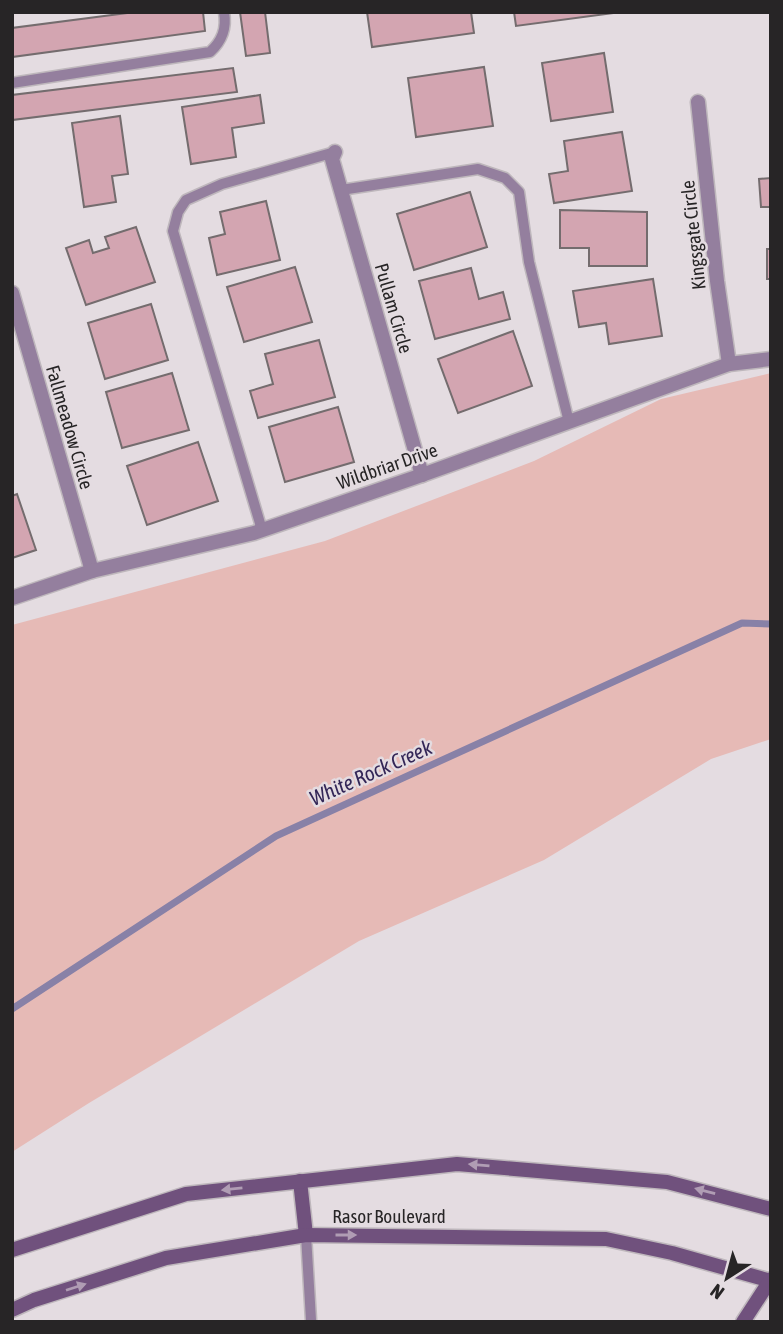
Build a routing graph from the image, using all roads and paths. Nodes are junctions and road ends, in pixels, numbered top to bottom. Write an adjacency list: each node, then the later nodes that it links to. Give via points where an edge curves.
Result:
1 (224, 12): 2 (lane, via 223,35 210,52)
2 (12, 83)
3 (698, 102): 8 (street, Kingsgate Circle)
4 (335, 152): 5 (street, Pullam Circle, via 332,159); 11 (lane, via 222,184 186,200 173,231)
5 (341, 190): 9 (lane, via 478,169 505,178 519,192 529,262); 10 (street, Pullam Circle)
6 (12, 293): 12 (street, Fallmeadow Circle)
7 (771, 359): 8 (street, Wildbriar Drive)
8 (729, 364): 9 (street, Wildbriar Drive)
9 (569, 422): 10 (street, Wildbriar Drive)
10 (422, 475): 11 (street, Wildbriar Drive)
11 (262, 530): 12 (street, Wildbriar Drive)
12 (92, 571): 13 (street, Wildbriar Drive)
13 (12, 598)
14 (300, 1181): 15 (main road, Rasor Boulevard, one-way to 14, via 667,1182 457,1164); 16 (main road); 17 (main road, Rasor Boulevard, one-way to 17, via 186,1194)
15 (771, 1209)
16 (306, 1235): 18 (main road, Rasor Boulevard, one-way to 18, via 606,1239); 19 (main road, Rasor Boulevard, one-way to 16, via 166,1258); 20 (lane)
17 (12, 1250)
18 (770, 1280): 21 (main road)
19 (12, 1310)
20 (311, 1320)
21 (743, 1322)

